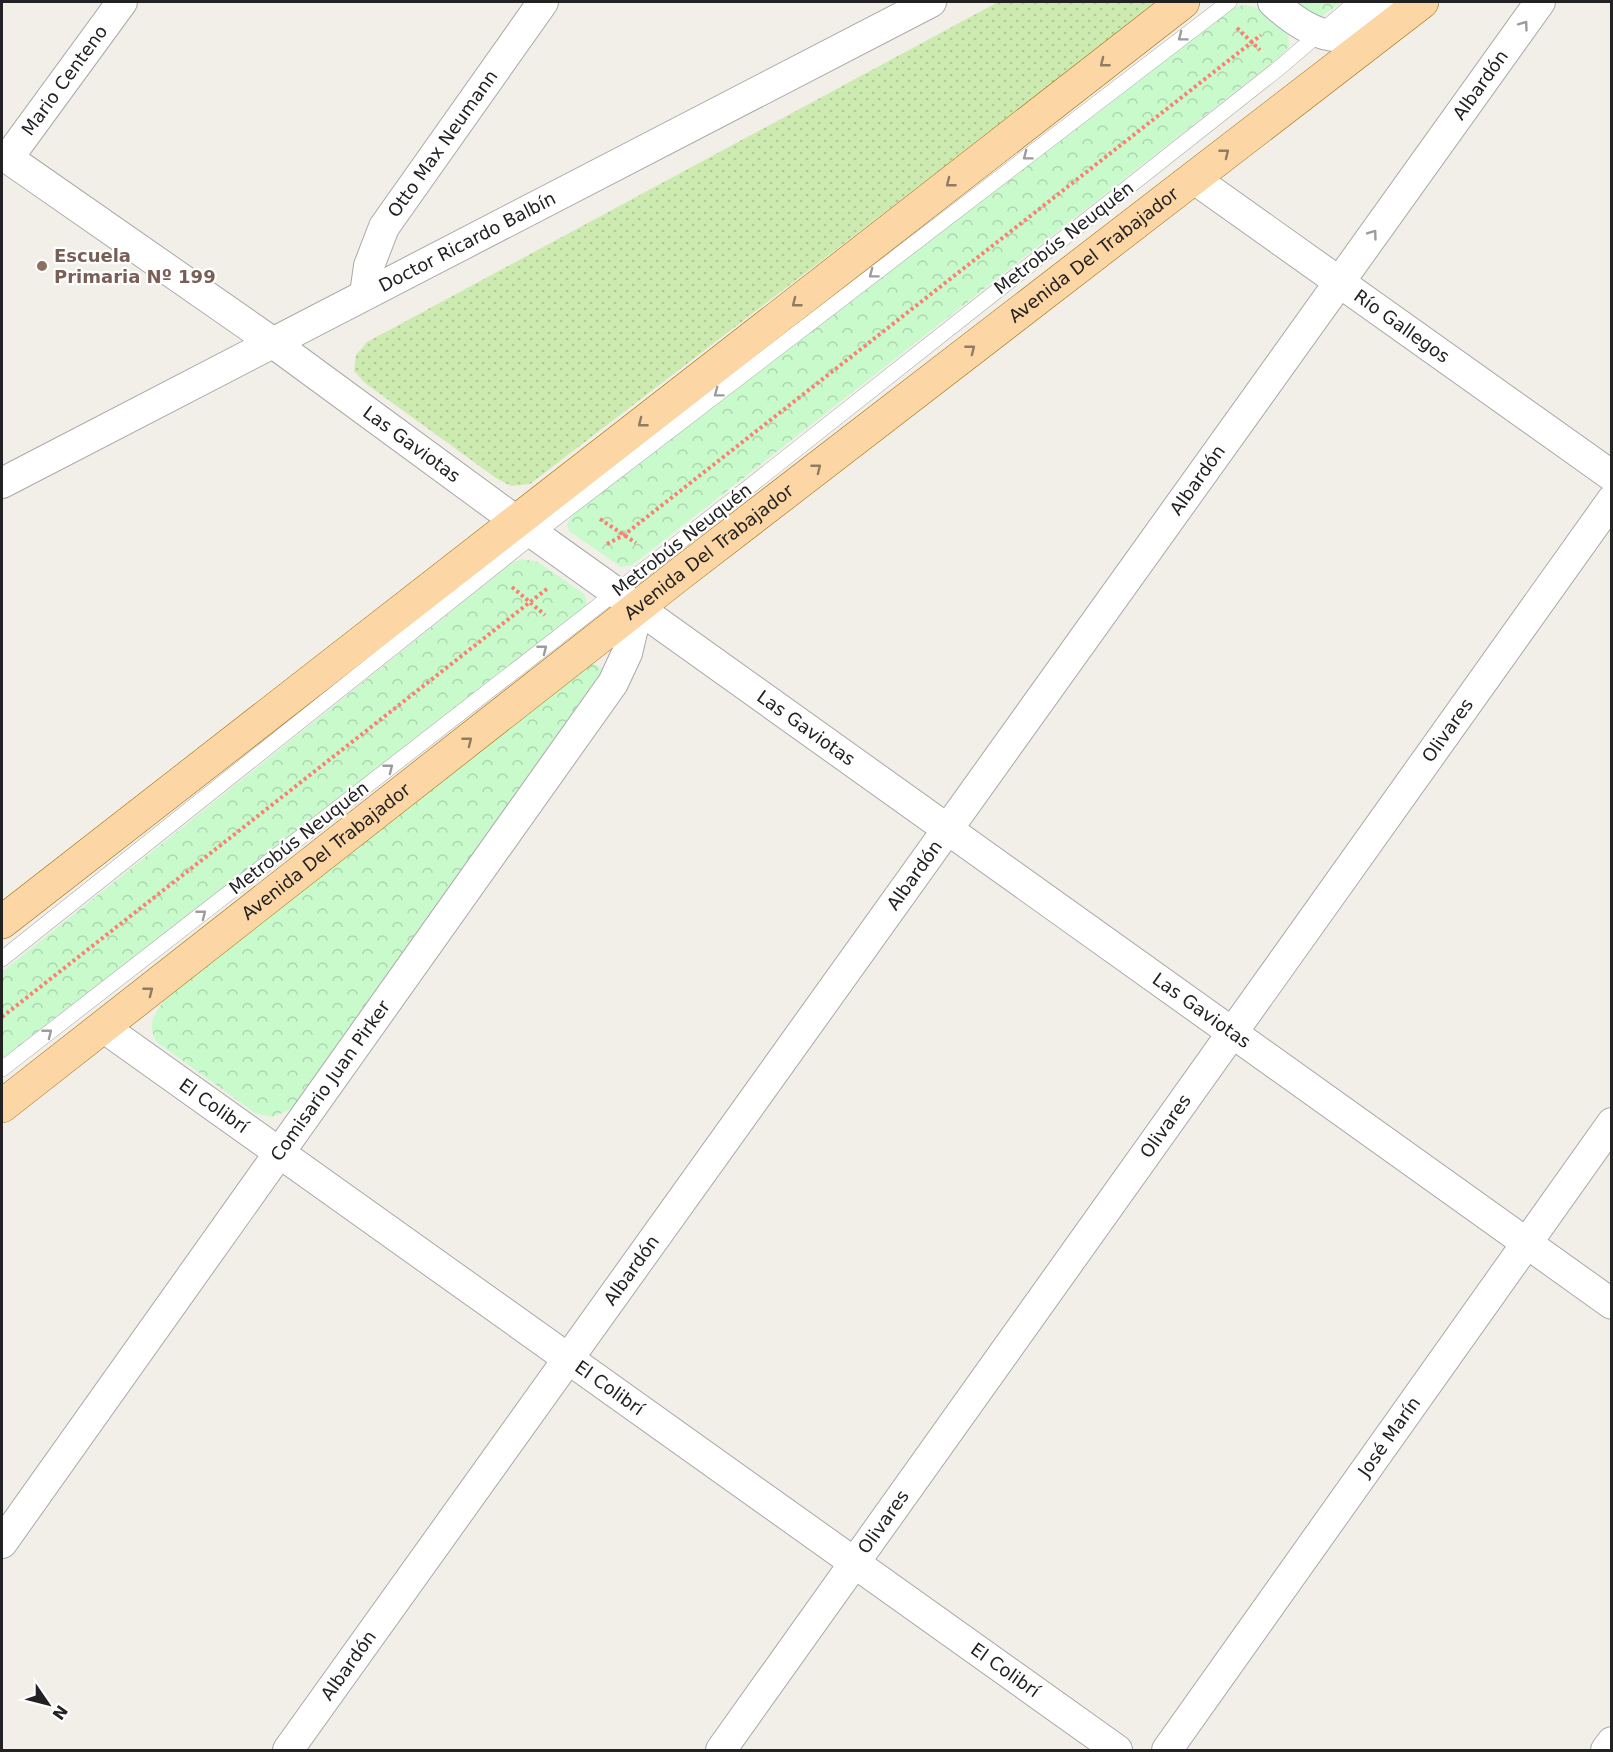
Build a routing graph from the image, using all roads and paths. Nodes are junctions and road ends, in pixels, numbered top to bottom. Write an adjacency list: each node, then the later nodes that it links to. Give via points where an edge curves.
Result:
1 (122, 2): 15 (street, Mario Centeno)
2 (543, 2): 18 (street, Otto Max Neumann, via 384,227 369,266)
3 (931, 2): 18 (street, Doctor Ricardo Balbín)
4 (1183, 2): 24 (main road, one-way to 24)
5 (1229, 2): 24 (lane, one-way to 24)
6 (1356, 2): 12 (lane, Metrobús Neuquén)
7 (1422, 2): 9 (main road, Avenida Del Trabajador)
8 (1540, 2): 17 (street, Albardón, one-way to 8)
9 (1382, 10): 12 (street, via 1364,36); 16 (main road, Avenida Del Trabajador, one-way to 9)
10 (1270, 16): 12 (street); 13 (path)
11 (1231, 22): 13 (path)
12 (1320, 33): 30 (lane, Metrobús Neuquén)
13 (1251, 43): 14 (path); 25 (path)
14 (1266, 56)
15 (5, 156): 19 (street, Las Gaviotas)
16 (1193, 178): 17 (street, Río Gallegos); 30 (main road, Avenida Del Trabajador, one-way to 16)
17 (1338, 281): 20 (street, Río Gallegos); 33 (street, Albardón)
18 (365, 294): 19 (street, Doctor Ricardo Balbín)
19 (272, 342): 21 (street, Doctor Ricardo Balbín); 24 (street, Las Gaviotas)
20 (1611, 476)
21 (2, 483)
22 (1611, 500): 38 (street, Olivares)
23 (591, 513): 25 (path)
24 (525, 527): 30 (street, Las Gaviotas); 34 (main road); 35 (lane)
25 (624, 535): 26 (path); 27 (path)
26 (640, 547)
27 (600, 548)
28 (506, 582): 31 (path)
29 (554, 583): 31 (path)
30 (627, 600): 33 (street, Las Gaviotas); 37 (main road, Avenida Del Trabajador, one-way to 30); 39 (lane, Metrobús Neuquén, one-way to 30); 42 (street, Comisario Juan Pirker, via 627,653 614,683)
31 (530, 602): 32 (path); 36 (path)
32 (553, 621)
33 (947, 829): 38 (street, Las Gaviotas); 45 (street, Albardón)
34 (2, 922)
35 (2, 959)
36 (2, 1017)
37 (103, 1027): 40 (main road, Avenida Del Trabajador); 42 (street, El Colibrí)
38 (1232, 1033): 43 (street, Las Gaviotas); 47 (street, Olivares)
39 (2, 1069)
40 (2, 1106)
41 (1611, 1123): 43 (street, José Marín)
42 (280, 1153): 45 (street, El Colibrí); 46 (street, Comisario Juan Pirker)
43 (1526, 1243): 44 (street, Las Gaviotas); 52 (street, José Marín)
44 (1611, 1304)
45 (568, 1359): 47 (street, El Colibrí); 49 (street, Albardón)
46 (2, 1543)
47 (854, 1563): 50 (street, Olivares); 51 (street, El Colibrí)
48 (1611, 1742): 53 (street)
49 (288, 1750)
50 (721, 1750)
51 (1117, 1750)
52 (1167, 1750)
53 (1606, 1750)

